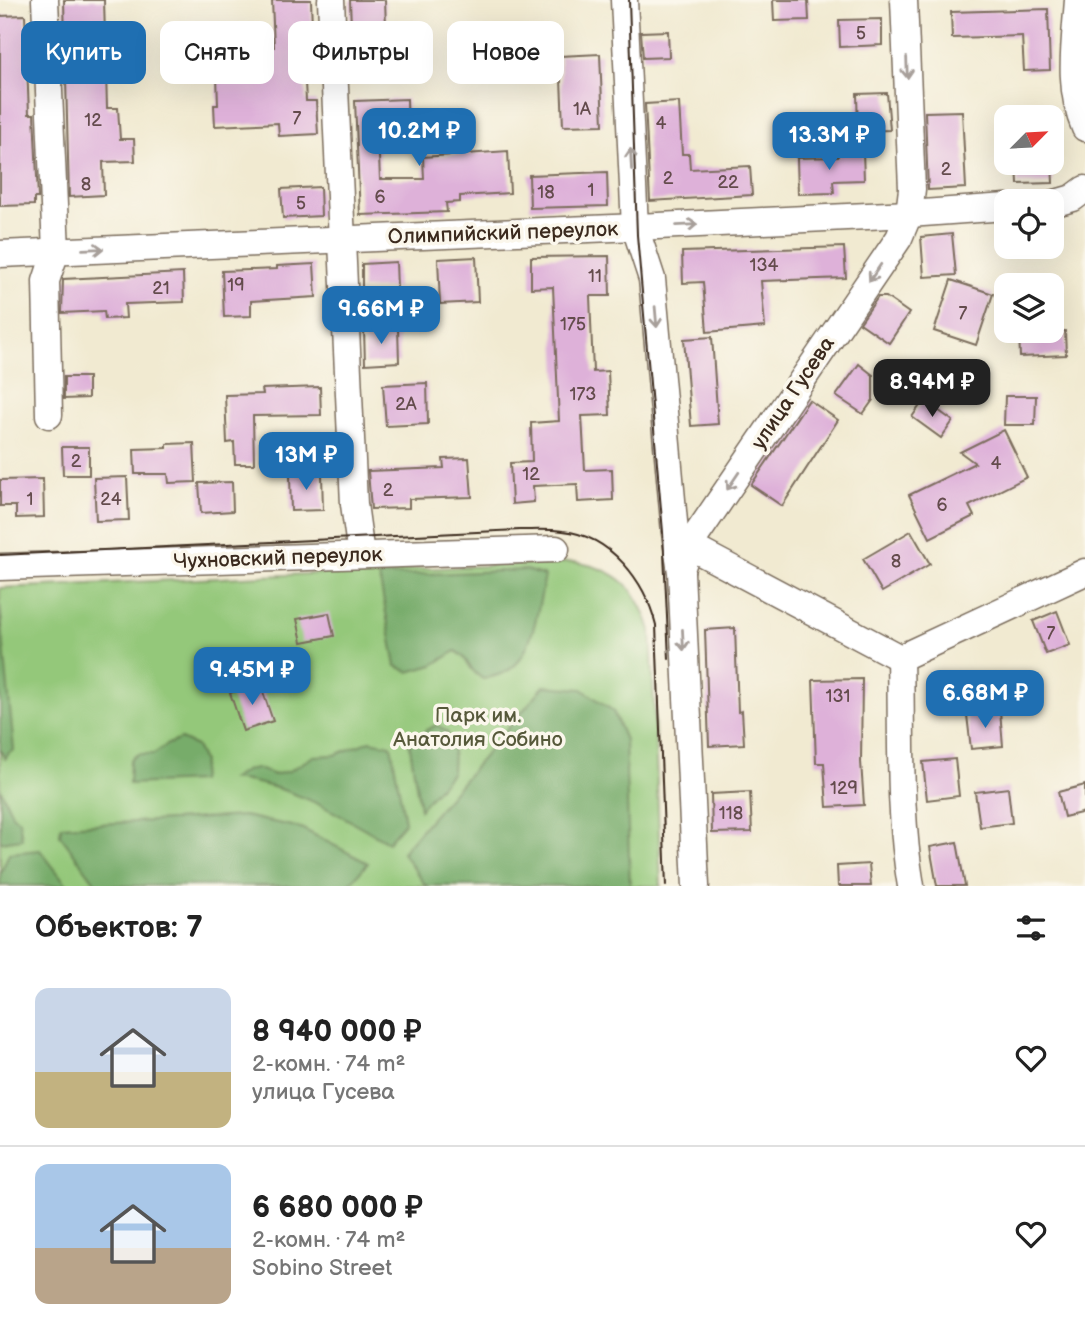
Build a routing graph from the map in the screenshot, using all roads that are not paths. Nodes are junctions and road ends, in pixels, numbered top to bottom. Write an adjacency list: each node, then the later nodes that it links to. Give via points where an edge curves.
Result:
1 (45, 0): 13 (street)
2 (331, 0): 12 (street)
3 (624, 0): 11 (street, улица Гусева, one-way to 3)
4 (904, 0): 10 (street, one-way to 10, via 912,189)
5 (1078, 0): 6 (street, via 1074,93)
6 (1085, 128)
7 (1085, 190): 8 (street)
8 (1064, 201)
9 (994, 208): 10 (street, Олимпийский переулок)
10 (909, 214): 11 (street, Олимпийский переулок, one-way to 10); 16 (street, улица Гусева, one-way to 16, via 899,238)
11 (635, 227): 12 (street, Олимпийский переулок); 16 (street, улица Гусева, one-way to 16, via 652,279)
12 (341, 239): 13 (street, Олимпийский переулок, one-way to 12); 18 (street, via 354,503)
13 (55, 251): 14 (street, Олимпийский переулок); 15 (street, via 46,281)
14 (0, 254)
15 (49, 415)
16 (682, 539): 21 (street); 22 (street, улица Гусева, one-way to 22)
17 (556, 549): 18 (street, Чухновский переулок)
18 (361, 555): 19 (street, Чухновский переулок)
19 (0, 567)
20 (1085, 572): 21 (street)
21 (900, 658): 23 (street, via 905,852)
22 (696, 886)
23 (911, 886)

